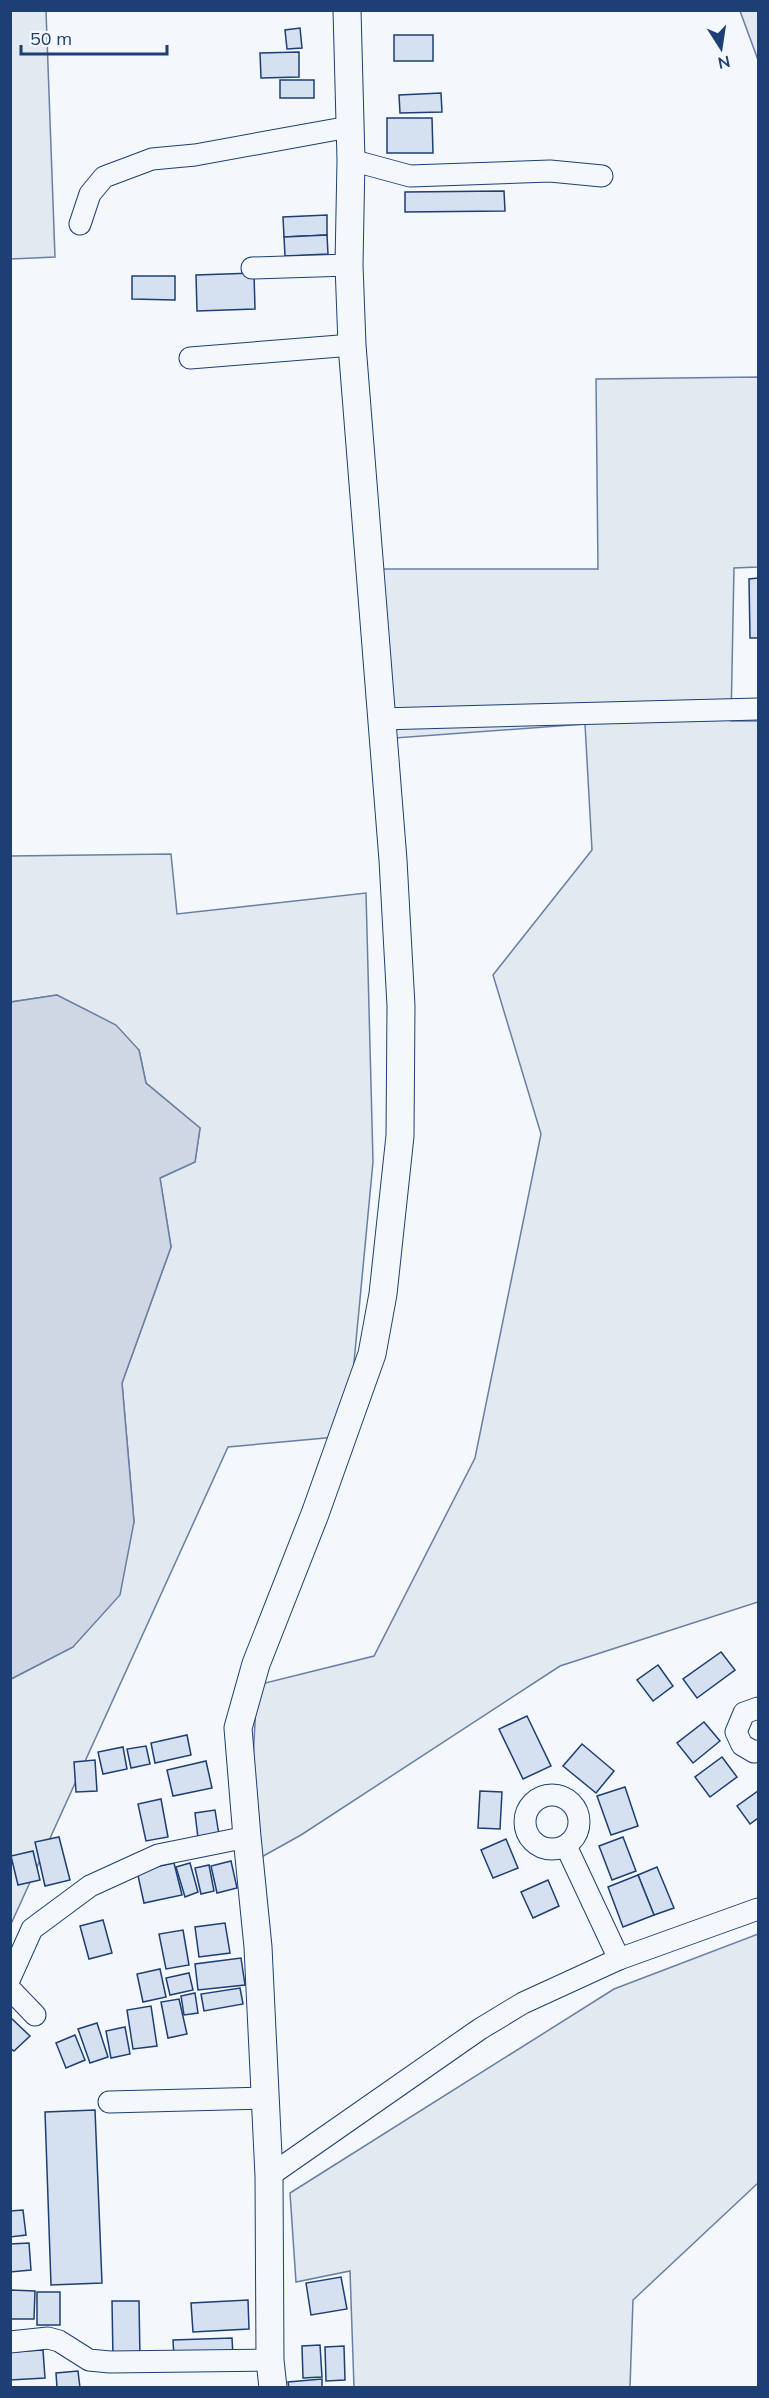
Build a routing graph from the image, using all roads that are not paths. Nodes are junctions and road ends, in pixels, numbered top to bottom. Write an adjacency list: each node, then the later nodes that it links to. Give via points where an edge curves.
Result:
1 (347, 10): 2 (main road)
2 (349, 128): 3 (main road); 5 (street, via 152,159 104,177 90,194)
3 (351, 160): 4 (street, via 410,177 550,171); 6 (main road)
4 (602, 176)
5 (80, 224)
6 (349, 265): 7 (street); 8 (main road)
7 (252, 268)
8 (352, 345): 9 (street); 11 (main road)
9 (190, 358)
10 (759, 710): 11 (street)
11 (380, 718): 14 (main road, via 401,1006 400,1136 383,1294 372,1354 256,1664 238,1728)
12 (759, 1708): 13 (street, via 744,1713 736,1732 742,1745)
13 (759, 1751)
14 (247, 1837): 18 (street, via 158,1855 90,1886 32,1929); 21 (main road, via 258,1947)
15 (566, 1846): 17 (street)
16 (759, 1909): 17 (street)
17 (619, 1959): 23 (street, via 523,2003 480,2029)
18 (10, 1978)
19 (10, 1989): 20 (street)
20 (35, 2015)
21 (265, 2098): 22 (street); 23 (main road)
22 (109, 2102)
23 (269, 2176): 25 (main road)
24 (10, 2342): 25 (street, via 48,2338 89,2360 110,2362)
25 (270, 2360): 26 (main road)
26 (273, 2388)

